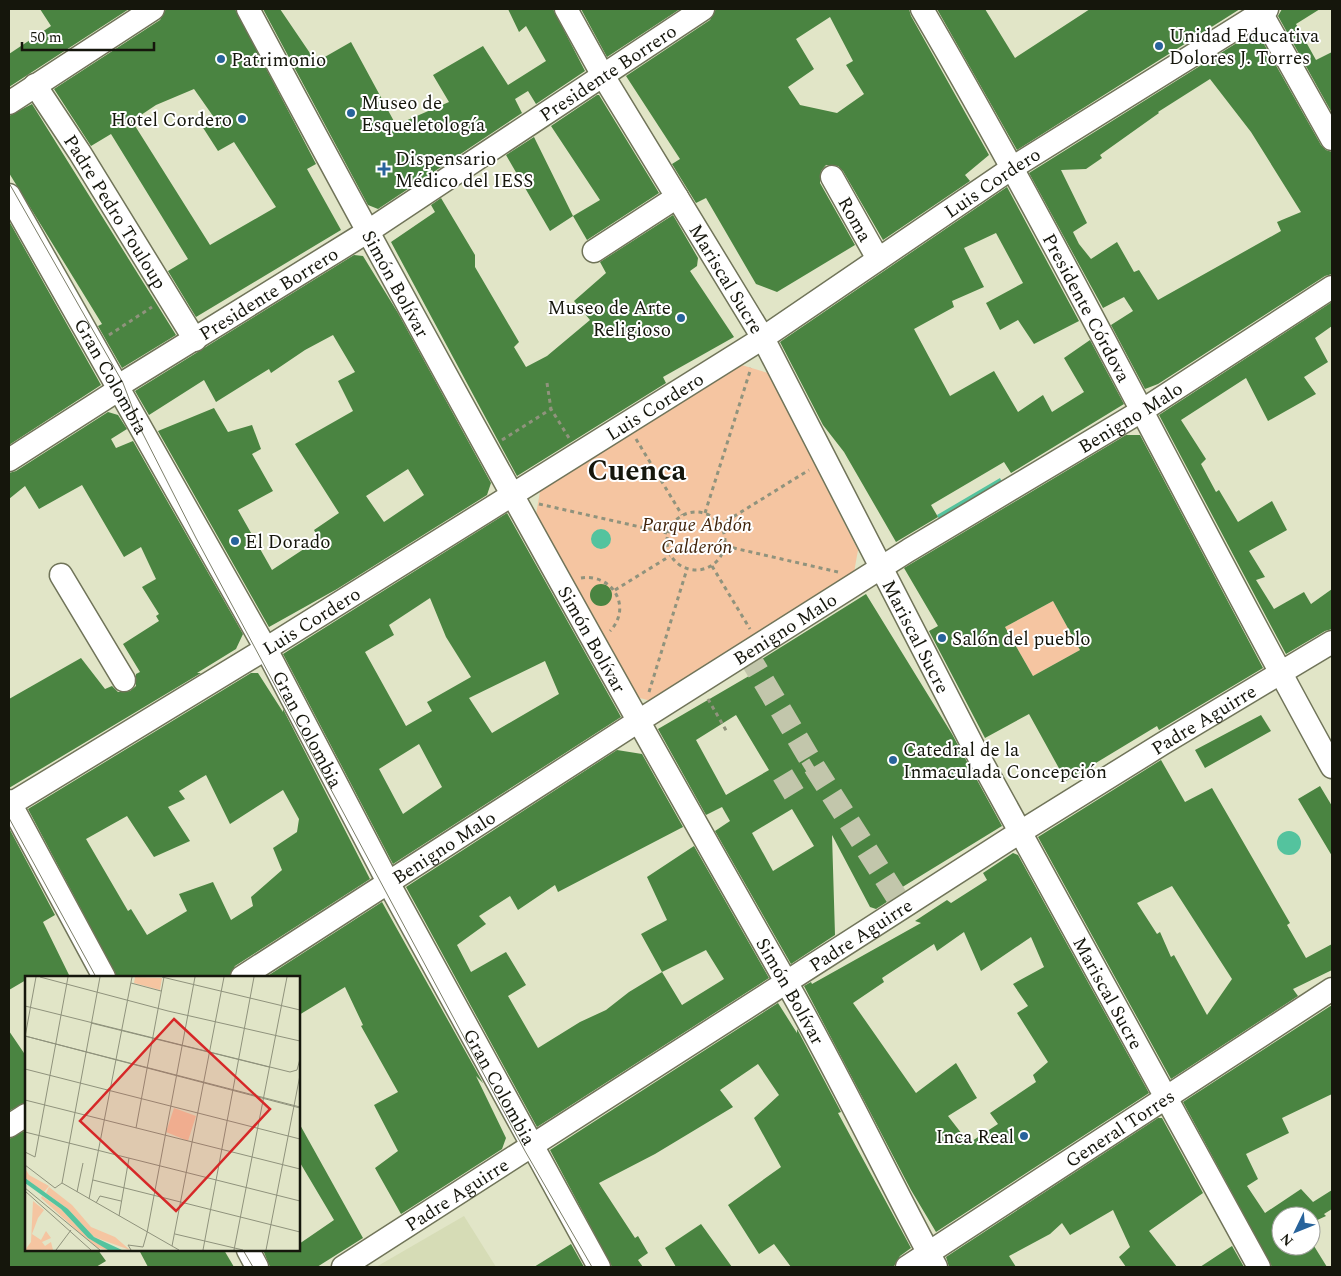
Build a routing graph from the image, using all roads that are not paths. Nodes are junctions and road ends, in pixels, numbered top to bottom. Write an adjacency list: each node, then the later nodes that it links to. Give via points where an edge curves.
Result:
1 (153, 9): 8 (street)
2 (248, 9): 15 (street, Simón Bolívar)
3 (566, 9): 7 (street, Mariscal Sucre)
4 (703, 9): 7 (street, Presidente Borrero)
5 (922, 9): 11 (street, Presidente Córdova)
6 (1262, 10): 10 (street); 11 (street, Luis Cordero)
7 (602, 74): 14 (street, Mariscal Sucre); 15 (street, Presidente Borrero)
8 (35, 85): 9 (street); 20 (street, Padre Pedro Touloup)
9 (9, 103)
10 (1332, 139)
11 (1012, 168): 17 (street, Luis Cordero); 22 (street, Presidente Córdova)
12 (832, 177): 17 (street, Roma)
13 (9, 196): 21 (street, Gran Colombia)
14 (677, 197): 16 (street); 19 (street, Mariscal Sucre)
15 (367, 232): 20 (street, Presidente Borrero); 24 (street, Simón Bolívar)
16 (594, 251)
17 (878, 259): 19 (street, Luis Cordero)
18 (1332, 286): 22 (street, Benigno Malo)
19 (763, 338): 24 (street, Luis Cordero); 25 (street, Mariscal Sucre)
20 (196, 340): 21 (street, Presidente Borrero, via 123,383)
21 (118, 390): 23 (street, Presidente Borrero); 28 (street, Gran Colombia)
22 (1143, 410): 25 (street, Benigno Malo); 29 (street, Presidente Córdova)
23 (9, 460)
24 (512, 494): 28 (street, Luis Cordero); 31 (street, Simón Bolívar)
25 (882, 568): 31 (street, Benigno Malo); 34 (street, Mariscal Sucre)
26 (61, 575): 30 (street)
27 (1332, 642): 29 (street, Padre Aguirre)
28 (266, 649): 33 (street, Luis Cordero); 35 (street, Gran Colombia)
29 (1281, 674): 32 (street, Presidente Córdova); 34 (street, Padre Aguirre)
30 (124, 680)
31 (637, 722): 35 (street, Benigno Malo); 38 (street, Simón Bolívar)
32 (1332, 767)
33 (9, 803): 36 (street)
34 (1020, 832): 38 (street, Padre Aguirre); 40 (street, Mariscal Sucre)
35 (389, 884): 37 (street, Benigno Malo); 43 (street, Gran Colombia)
36 (103, 976)
37 (244, 976)
38 (786, 982): 43 (street, Padre Aguirre); 45 (street, Simón Bolívar)
39 (1332, 989): 40 (street, General Torres)
40 (1168, 1098): 45 (street, General Torres); 50 (street, Mariscal Sucre)
41 (25, 1116): 42 (street)
42 (9, 1126)
43 (531, 1147): 47 (street, Padre Aguirre); 48 (street, Gran Colombia)
44 (249, 1251): 46 (street)
45 (933, 1260): 49 (street, General Torres)
46 (257, 1267)
47 (342, 1267)
48 (599, 1267)
49 (907, 1267)
50 (1259, 1267)

